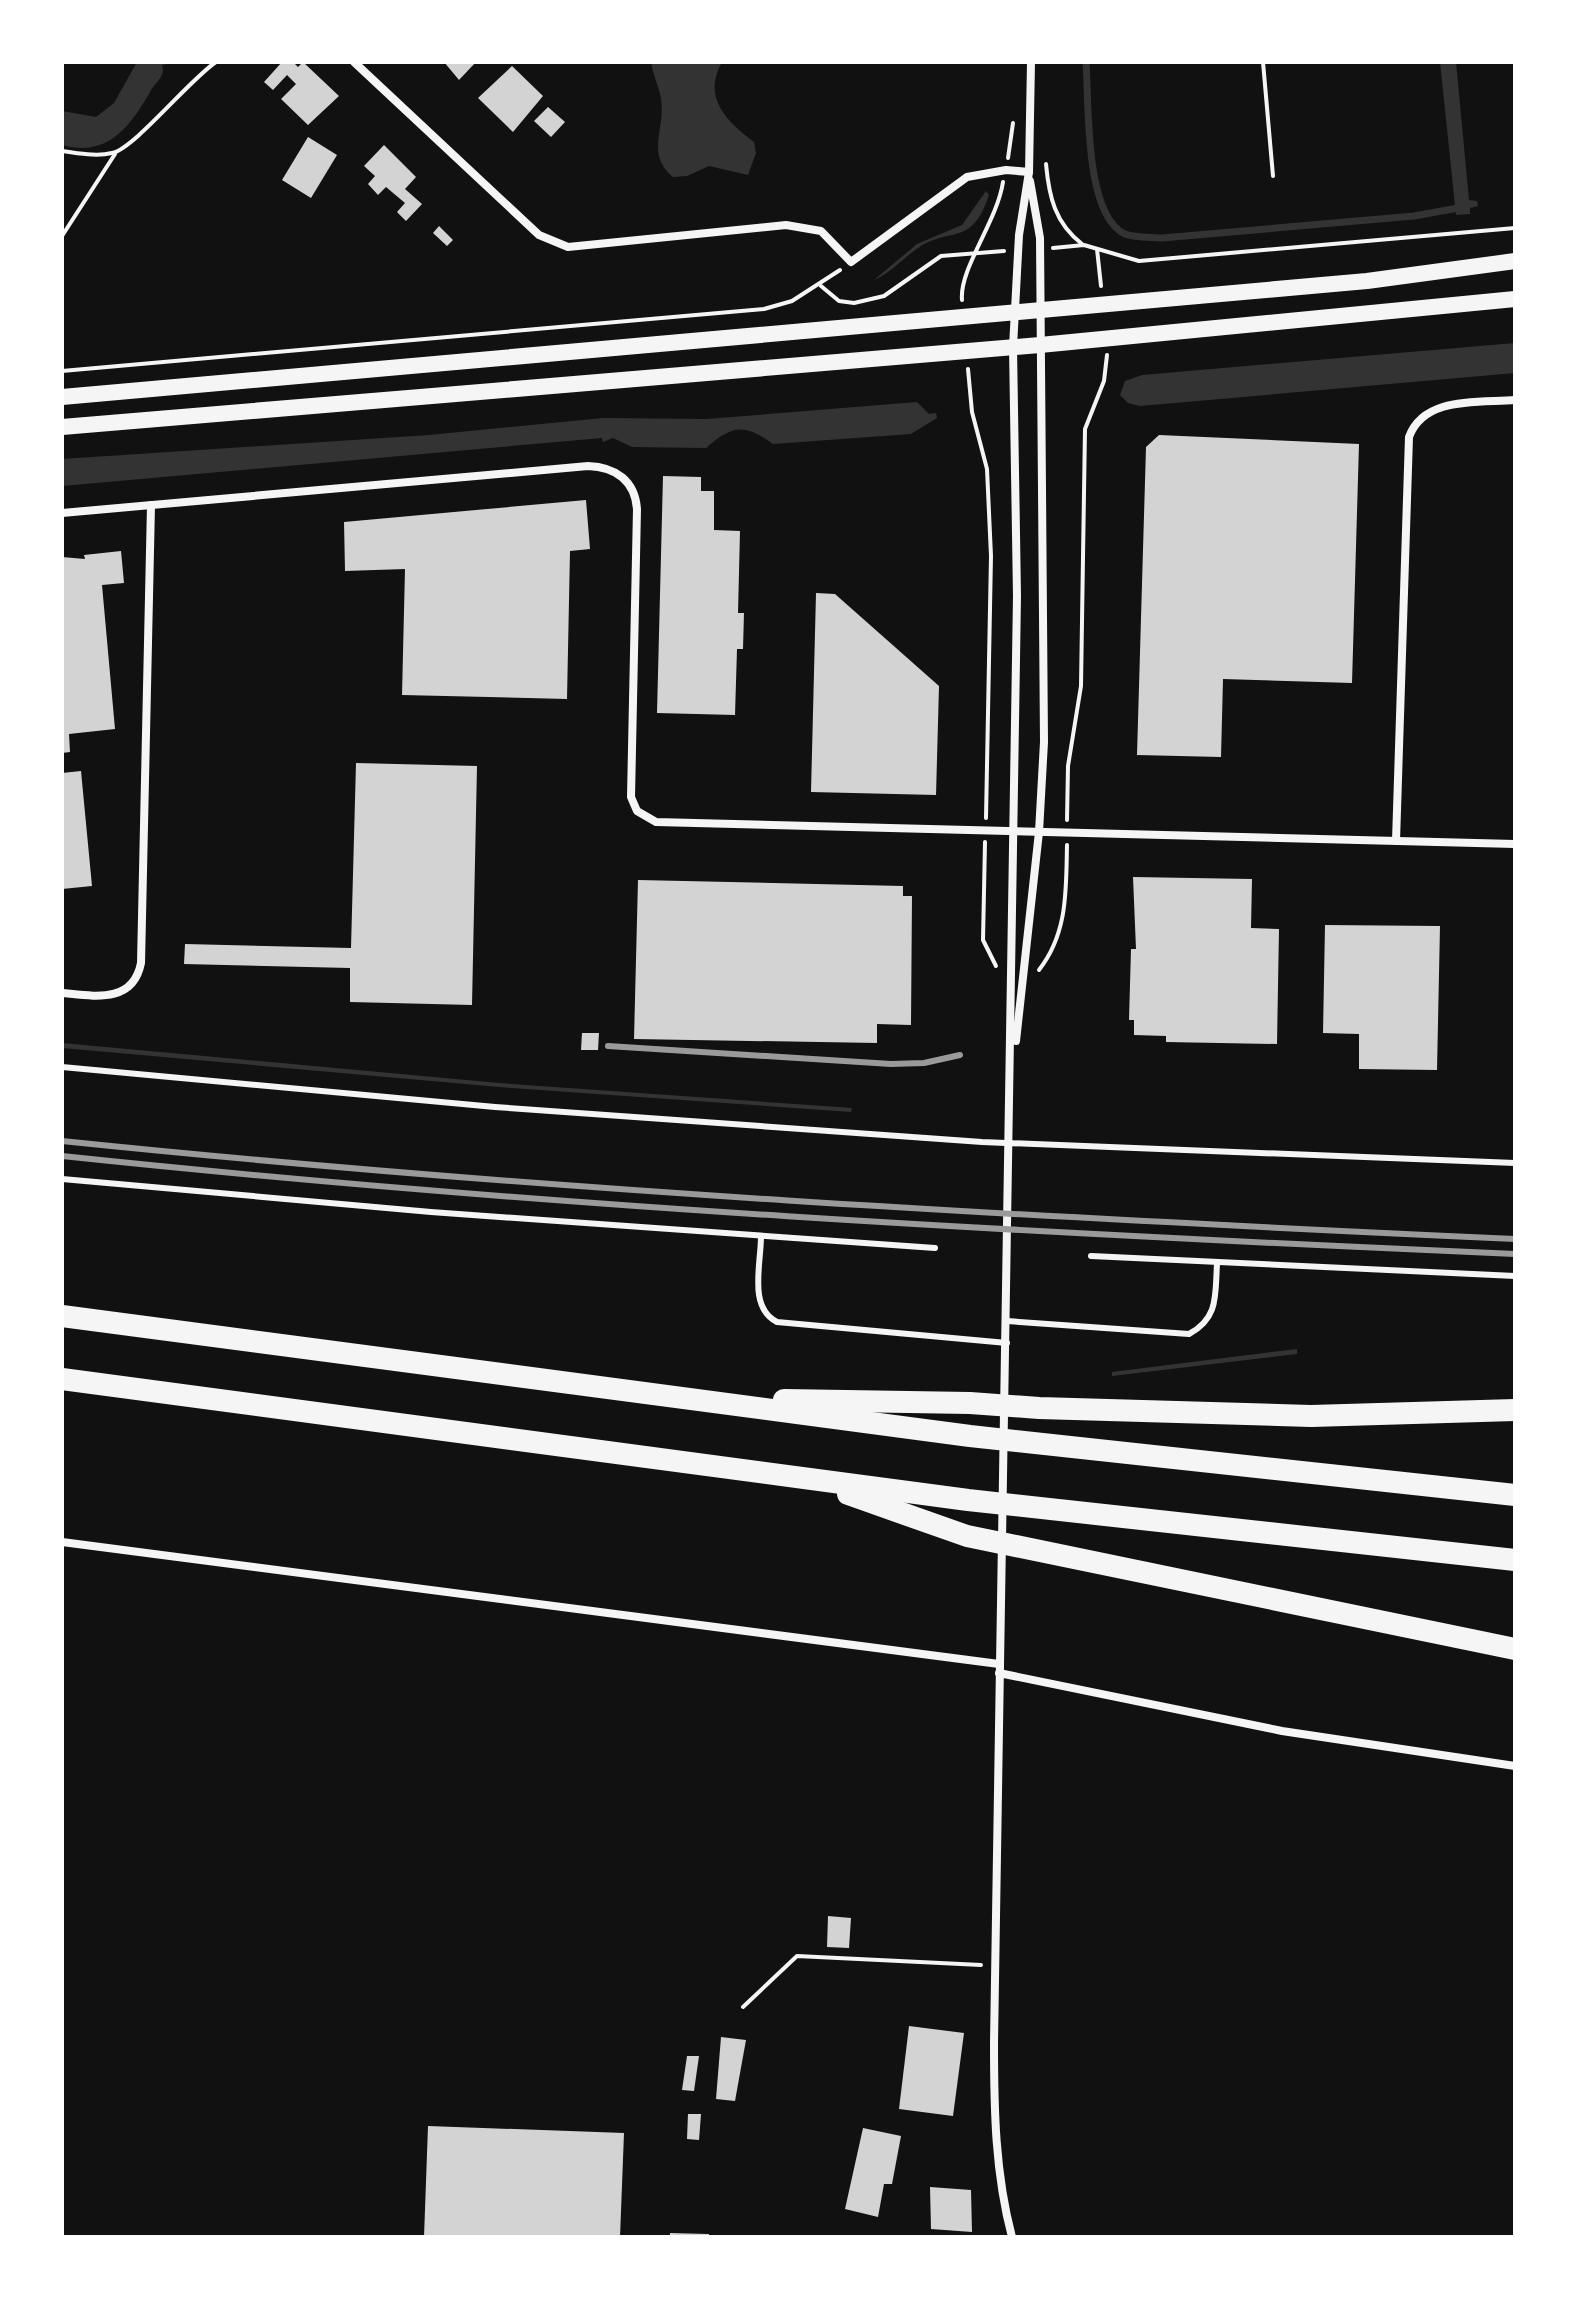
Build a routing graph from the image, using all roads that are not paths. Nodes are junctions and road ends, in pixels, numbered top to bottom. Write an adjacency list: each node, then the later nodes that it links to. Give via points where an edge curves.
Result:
1 (354, 62): 3 (street, via 539,235 568,247 786,225 821,231 851,262 967,177)
2 (1031, 62): 3 (street)
3 (1029, 172): 6 (street, via 1040,249); 7 (street)
4 (1515, 261): 6 (main road, via 1367,281)
5 (1515, 299): 8 (main road)
6 (1041, 311): 7 (main road); 8 (street)
7 (1014, 313): 9 (street); 10 (main road)
8 (1040, 345): 9 (main road); 16 (street, via 1045,648)
9 (1013, 347): 12 (main road); 15 (street)
10 (62, 397)
11 (1515, 400): 17 (street, via 1436,408 1421,416 1409,437)
12 (62, 427)
13 (151, 505): 14 (street); 15 (street, via 606,468 628,483 636,500 631,790 637,811 664,824); 19 (street, via 141,963 135,980 122,992 105,997)
14 (62, 513)
15 (1013, 831): 16 (street); 21 (street)
16 (1039, 832): 17 (street); 21 (street)
17 (1396, 841): 18 (street)
18 (1515, 844)
19 (62, 993)
20 (62, 1067): 22 (lane, via 495,1107)
21 (1011, 1088): 22 (street)
22 (1009, 1144): 23 (lane); 31 (street)
23 (1515, 1163)
24 (62, 1179): 25 (lane)
25 (761, 1236): 26 (lane); 32 (lane, via 759,1302 764,1314 777,1322)
26 (935, 1248)
27 (1091, 1256): 28 (lane)
28 (1217, 1264): 29 (lane); 31 (lane, via 1215,1309 1189,1334)
29 (1515, 1276)
30 (62, 1316): 34 (highway)
31 (1007, 1321): 32 (street)
32 (1007, 1343): 41 (street)
33 (62, 1379): 36 (highway)
34 (679, 1398): 35 (highway, via 1311,1416); 37 (highway, via 1038,1444)
35 (1515, 1410)
36 (805, 1479): 39 (highway); 40 (highway, via 967,1536)
37 (1515, 1495)
38 (62, 1542): 41 (street)
39 (1515, 1560)
40 (1515, 1649)
41 (999, 1668): 42 (street, via 1282,1731); 43 (street, via 994,2126 1001,2197)
42 (1515, 1766)
43 (1012, 2237)

